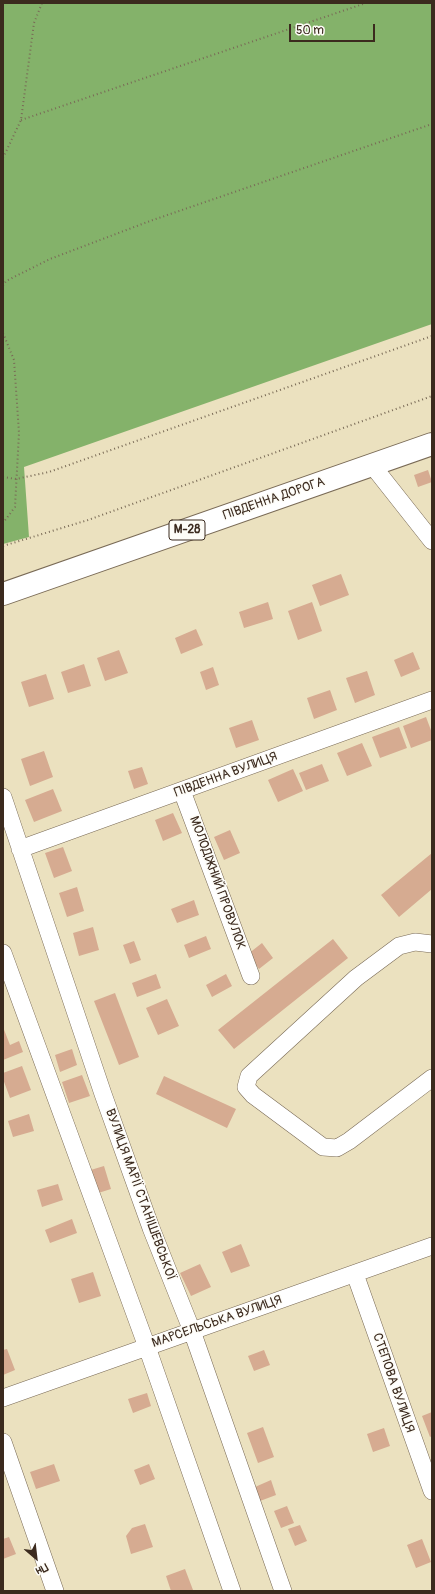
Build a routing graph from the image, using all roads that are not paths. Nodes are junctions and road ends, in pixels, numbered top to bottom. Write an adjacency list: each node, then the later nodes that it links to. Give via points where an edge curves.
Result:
1 (432, 444): 2 (highway, ПІВДЕННА ДОРОГА / М-28)
2 (372, 465): 3 (street); 4 (highway, ПІВДЕННА ДОРОГА / М-28)
3 (432, 541)
4 (3, 594)
5 (432, 700): 6 (street, ПІВДЕННА ВУЛИЦЯ)
6 (182, 791): 8 (street, ПІВДЕННА ВУЛИЦЯ); 11 (street, МОЛОДІЖНИЙ ПРОВУЛОК)
7 (3, 797): 8 (street, ВУЛИЦЯ МАРІЇ СТАНІШЕВСЬКОЇ)
8 (20, 849): 15 (street, ВУЛИЦЯ МАРІЇ СТАНІШЕВСЬКОЇ, via 106,1102 151,1228)
9 (432, 944): 12 (street, via 415,942 399,946 356,978 249,1076 246,1087 253,1095 323,1147 337,1148)
10 (3, 953): 16 (street)
11 (251, 976)
12 (432, 1078)
13 (432, 1246): 14 (street, МАРСЕЛЬСЬКА ВУЛИЦЯ)
14 (355, 1274): 15 (street, МАРСЕЛЬСЬКА ВУЛИЦЯ); 19 (street, СТЕПОВА ВУЛИЦЯ)
15 (192, 1331): 16 (street, МАРСЕЛЬСЬКА ВУЛИЦЯ); 22 (street, ВУЛИЦЯ МАРІЇ СТАНІШЕВСЬКОЇ)
16 (147, 1347): 17 (street, МАРСЕЛЬСЬКА ВУЛИЦЯ); 21 (street)
17 (3, 1398)
18 (3, 1442): 20 (street)
19 (432, 1491)
20 (55, 1591)
21 (232, 1591)
22 (283, 1591)

